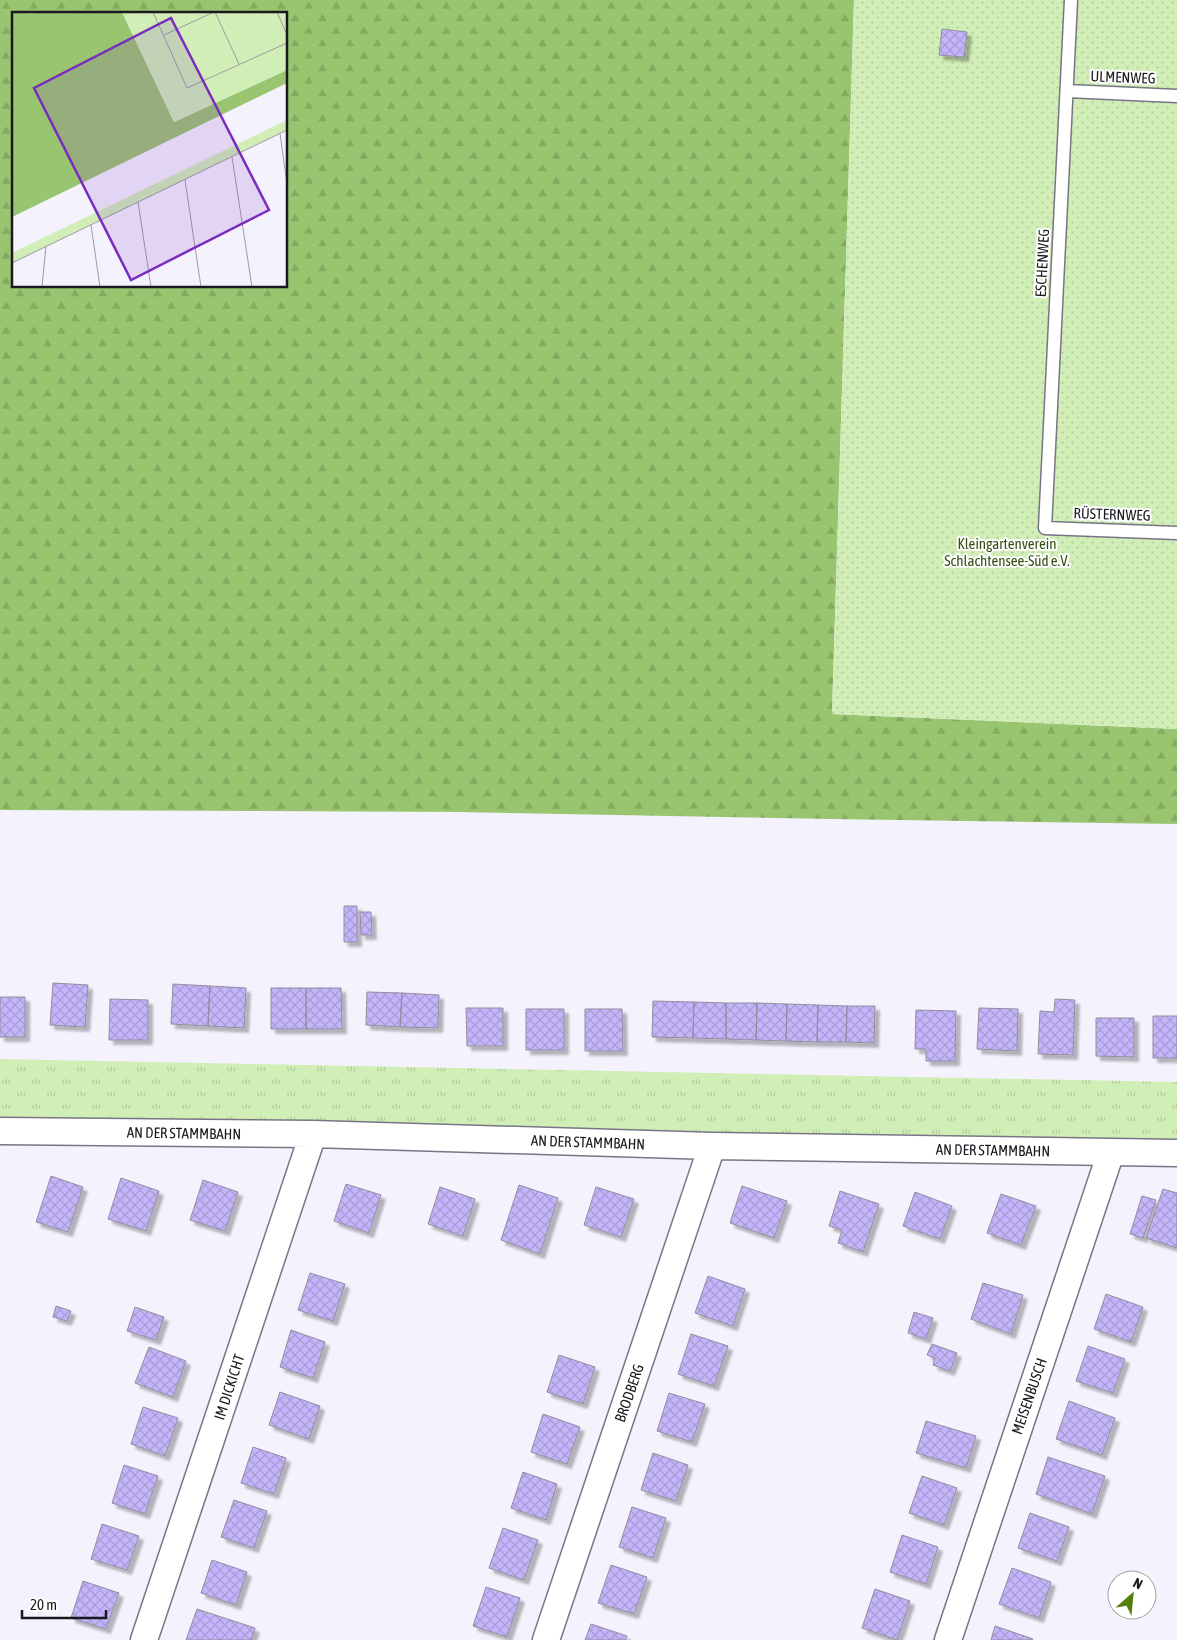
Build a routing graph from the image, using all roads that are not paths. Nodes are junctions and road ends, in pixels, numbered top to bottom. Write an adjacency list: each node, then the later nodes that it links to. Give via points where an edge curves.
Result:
1 (1071, 0): 2 (lane, ESCHENWEG)
2 (1067, 91): 3 (lane, ULMENWEG); 4 (lane, ESCHENWEG)
3 (1177, 96)
4 (1045, 528): 5 (lane, RÜSTERNWEG)
5 (1177, 533)
6 (0, 1131): 7 (street, AN DER STAMMBAHN)
7 (313, 1134): 8 (street, AN DER STAMMBAHN); 11 (street, IM DICKICHT)
8 (712, 1146): 9 (street, AN DER STAMMBAHN); 12 (street, BRODBERG)
9 (1111, 1152): 10 (street, AN DER STAMMBAHN); 13 (street, MEISENBUSCH)
10 (1177, 1153)
11 (144, 1640)
12 (546, 1640)
13 (948, 1640)

